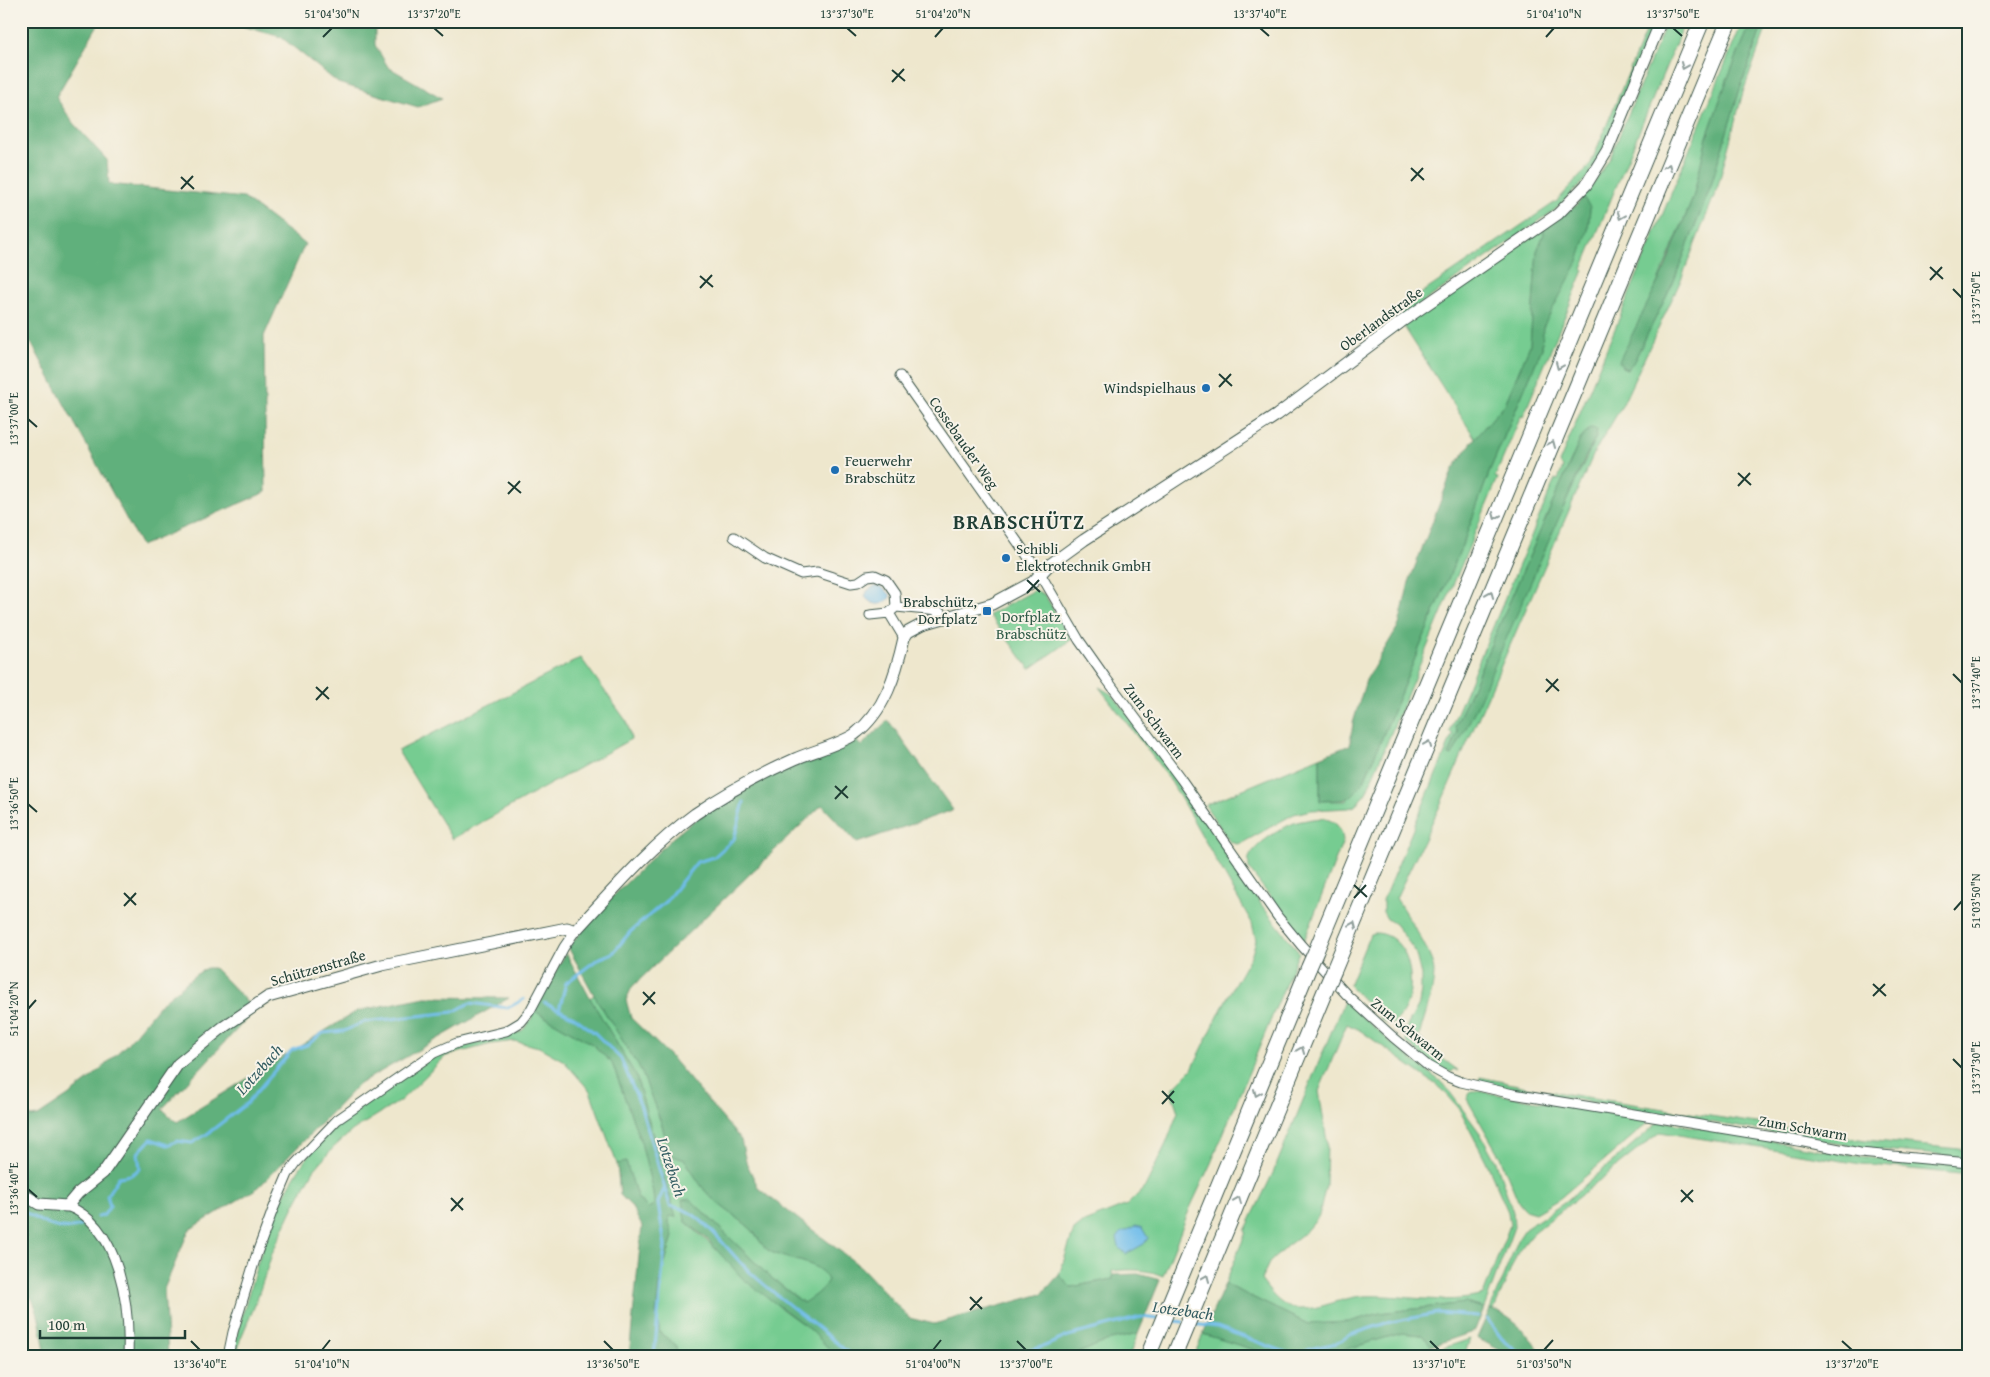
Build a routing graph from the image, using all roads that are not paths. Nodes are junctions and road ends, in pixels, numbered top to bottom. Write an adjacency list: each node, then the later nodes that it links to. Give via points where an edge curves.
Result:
1 (1661, 21): 6 (street, Oberlandstraße, via 1607,152 1586,185 1565,207 1401,322 1277,416 1084,540 1048,566)
2 (1702, 21): 17 (highway, one-way to 17, bridge)
3 (1728, 21): 18 (highway, one-way to 3, bridge)
4 (900, 376): 6 (street, Cossebauder Weg)
5 (734, 537): 7 (street, via 765,558 801,574 817,572 851,584 866,576 875,575 886,580 895,593)
6 (1041, 575): 9 (street, Oberlandstraße, via 992,604); 12 (street, Zum Schwarm, via 1079,640 1301,945 1365,1012 1428,1066 1461,1082 1513,1094 1860,1153)
7 (892, 610): 8 (street); 9 (street, via 938,611); 10 (street)
8 (870, 615)
9 (945, 617): 10 (street, Oberlandstraße, via 923,624)
10 (904, 638): 11 (street, via 892,683 878,708 855,734 767,772 694,816 638,864)
11 (576, 931): 14 (street, Schützenstraße, via 567,928 382,965 268,997 222,1028 178,1064 103,1173); 16 (street, via 521,1022 506,1030 457,1043 434,1053 338,1120 296,1163 288,1174 260,1245)
12 (1969, 1163)
13 (21, 1193): 14 (street, via 39,1204)
14 (67, 1206): 15 (street, via 95,1225 111,1251 126,1306)
15 (128, 1356)
16 (228, 1356)
17 (1148, 1356)
18 (1174, 1356)

